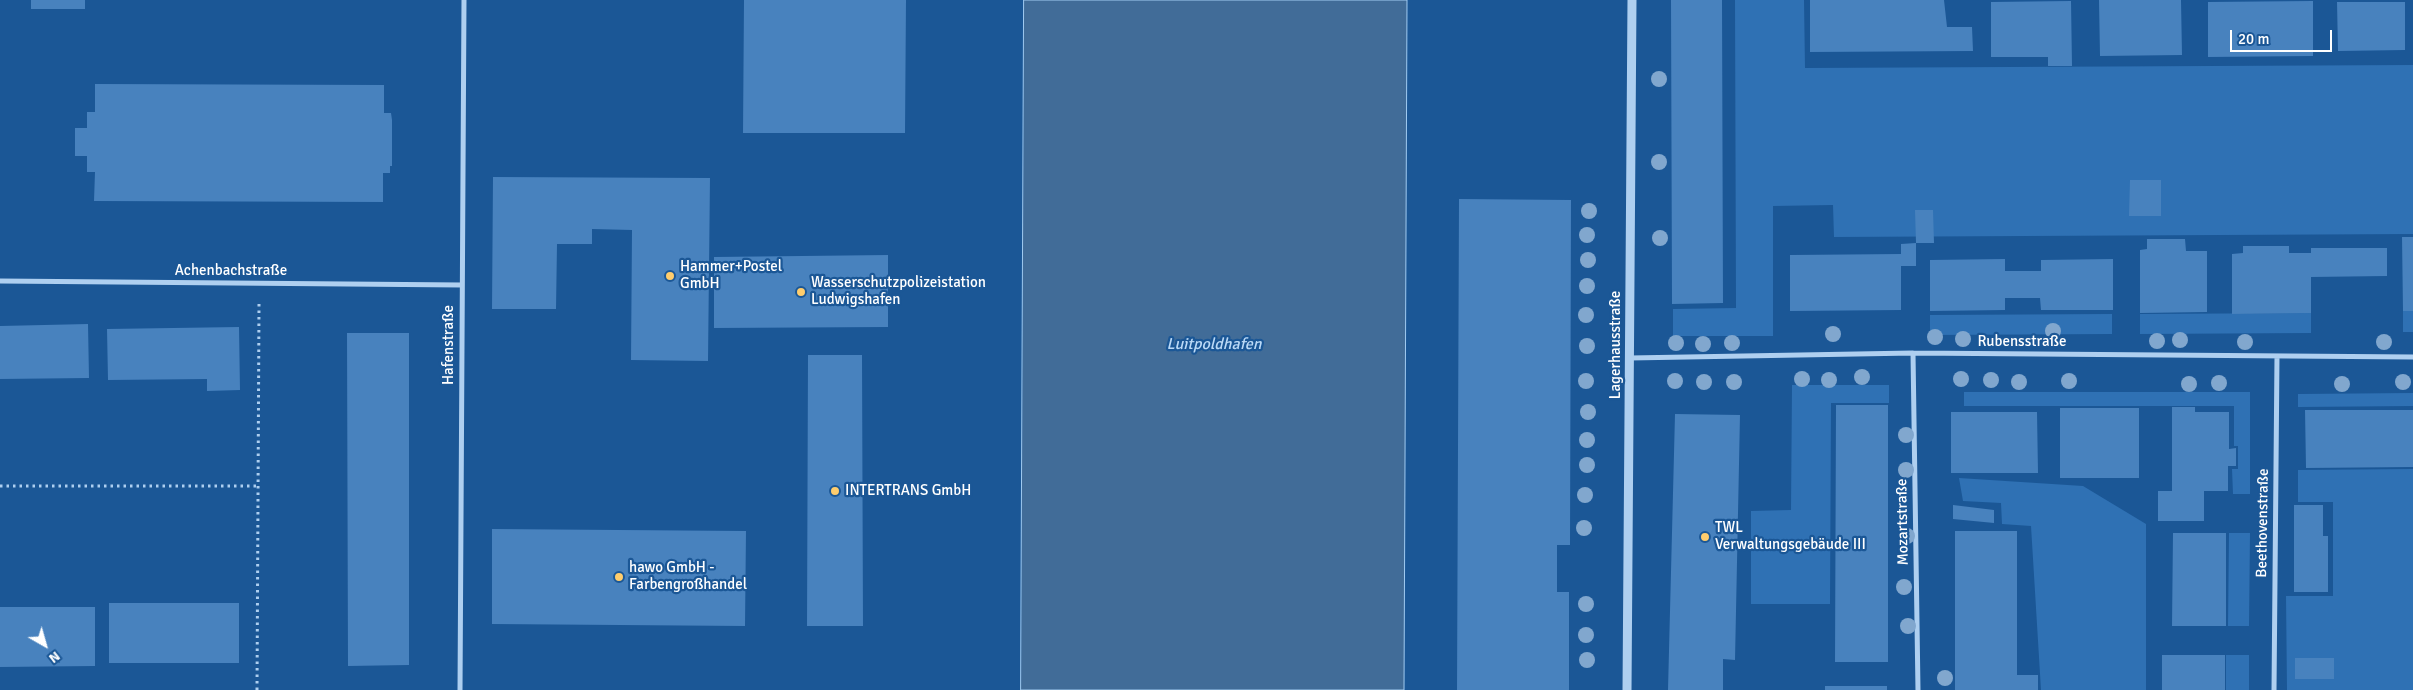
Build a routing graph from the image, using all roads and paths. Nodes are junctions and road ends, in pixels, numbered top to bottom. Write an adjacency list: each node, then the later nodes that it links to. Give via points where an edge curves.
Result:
1 (464, 0): 5 (street, Hafenstraße)
2 (1632, 0): 9 (street, Lagerhausstraße)
3 (0, 281): 4 (street, Achenbachstraße)
4 (260, 284): 5 (street, Achenbachstraße); 11 (path)
5 (462, 285): 13 (street, Hafenstraße)
6 (1913, 354): 7 (street, Rubensstraße); 9 (street, Rubensstraße); 15 (street, Mozartstraße)
7 (2277, 356): 8 (street, Rubensstraße); 16 (street, Beethovenstraße)
8 (2413, 357)
9 (1630, 358): 14 (street, Lagerhausstraße)
10 (0, 486): 11 (path)
11 (258, 486): 12 (path)
12 (257, 690)
13 (460, 690)
14 (1628, 690)
15 (1918, 690)
16 (2274, 690)

